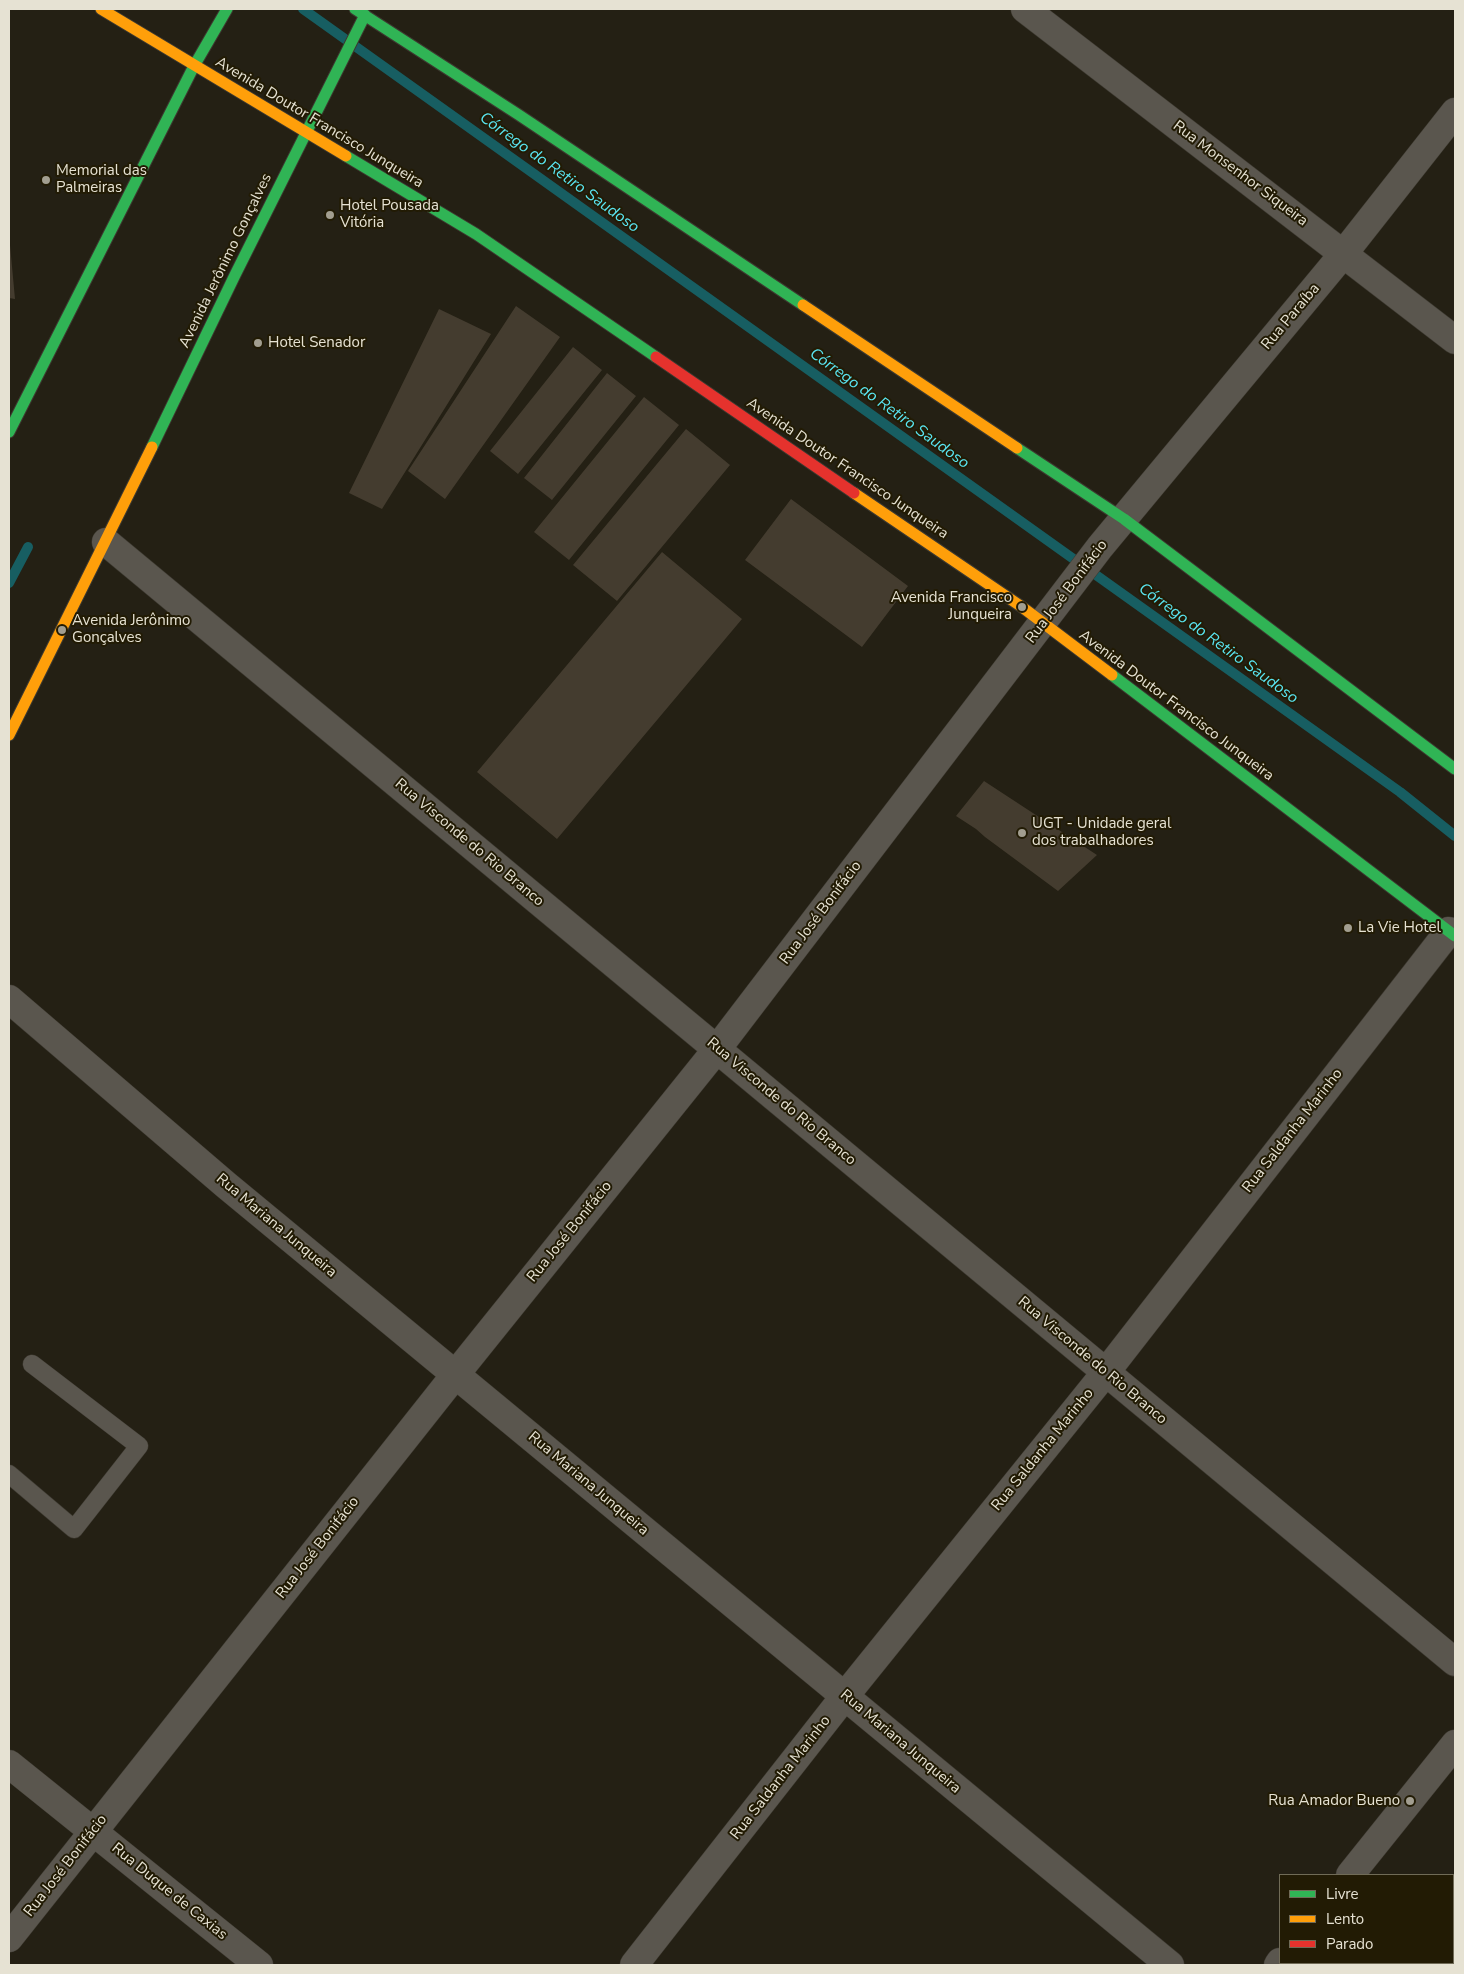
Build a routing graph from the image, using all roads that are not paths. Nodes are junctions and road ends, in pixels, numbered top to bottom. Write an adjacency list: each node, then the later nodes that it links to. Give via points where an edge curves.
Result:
1 (101, 9): 5 (main road, Avenida Doutor Francisco Junqueira)
2 (226, 9): 5 (main road)
3 (1025, 9): 8 (street, Rua Monsenhor Siqueira)
4 (361, 18): 7 (main road, Avenida Jerônimo Gonçalves); 11 (main road, via 519,115)
5 (194, 66): 7 (main road, Avenida Doutor Francisco Junqueira); 10 (main road)
6 (1455, 112): 8 (street, Rua Paraíba)
7 (306, 133): 12 (main road, Avenida Jerônimo Gonçalves); 13 (main road, Avenida Doutor Francisco Junqueira, via 476,234)
8 (1344, 253): 9 (street, Rua Monsenhor Siqueira); 11 (street, Rua Paraíba)
9 (1455, 340)
10 (9, 432)
11 (1124, 518): 13 (street, Rua José Bonifácio); 15 (main road)
12 (106, 542): 14 (main road, Avenida Jerônimo Gonçalves); 18 (street, Rua Visconde do Rio Branco)
13 (1043, 623): 16 (main road, Avenida Doutor Francisco Junqueira); 18 (street, Rua José Bonifácio)
14 (9, 735)
15 (1455, 769)
16 (1452, 934): 20 (street, Rua Saldanha Marinho)
17 (9, 999): 21 (street, Rua Mariana Junqueira)
18 (717, 1049): 20 (street, Rua Visconde do Rio Branco); 21 (street, Rua José Bonifácio)
19 (32, 1364): 22 (lane, via 139,1446 74,1529)
20 (1106, 1372): 23 (street, Rua Visconde do Rio Branco); 24 (street, Rua Saldanha Marinho)
21 (455, 1375): 24 (street, Rua Mariana Junqueira); 27 (street, Rua José Bonifácio)
22 (9, 1474)
23 (1455, 1662)
24 (844, 1697): 31 (street, Rua Saldanha Marinho); 32 (street, Rua Mariana Junqueira)
25 (1455, 1744): 28 (street)
26 (9, 1764): 27 (street, Rua Duque de Caxias)
27 (94, 1831): 29 (street, Rua José Bonifácio); 30 (street, Rua Duque de Caxias)
28 (1351, 1874)
29 (9, 1938)
30 (259, 1965)
31 (634, 1965)
32 (1170, 1965)

